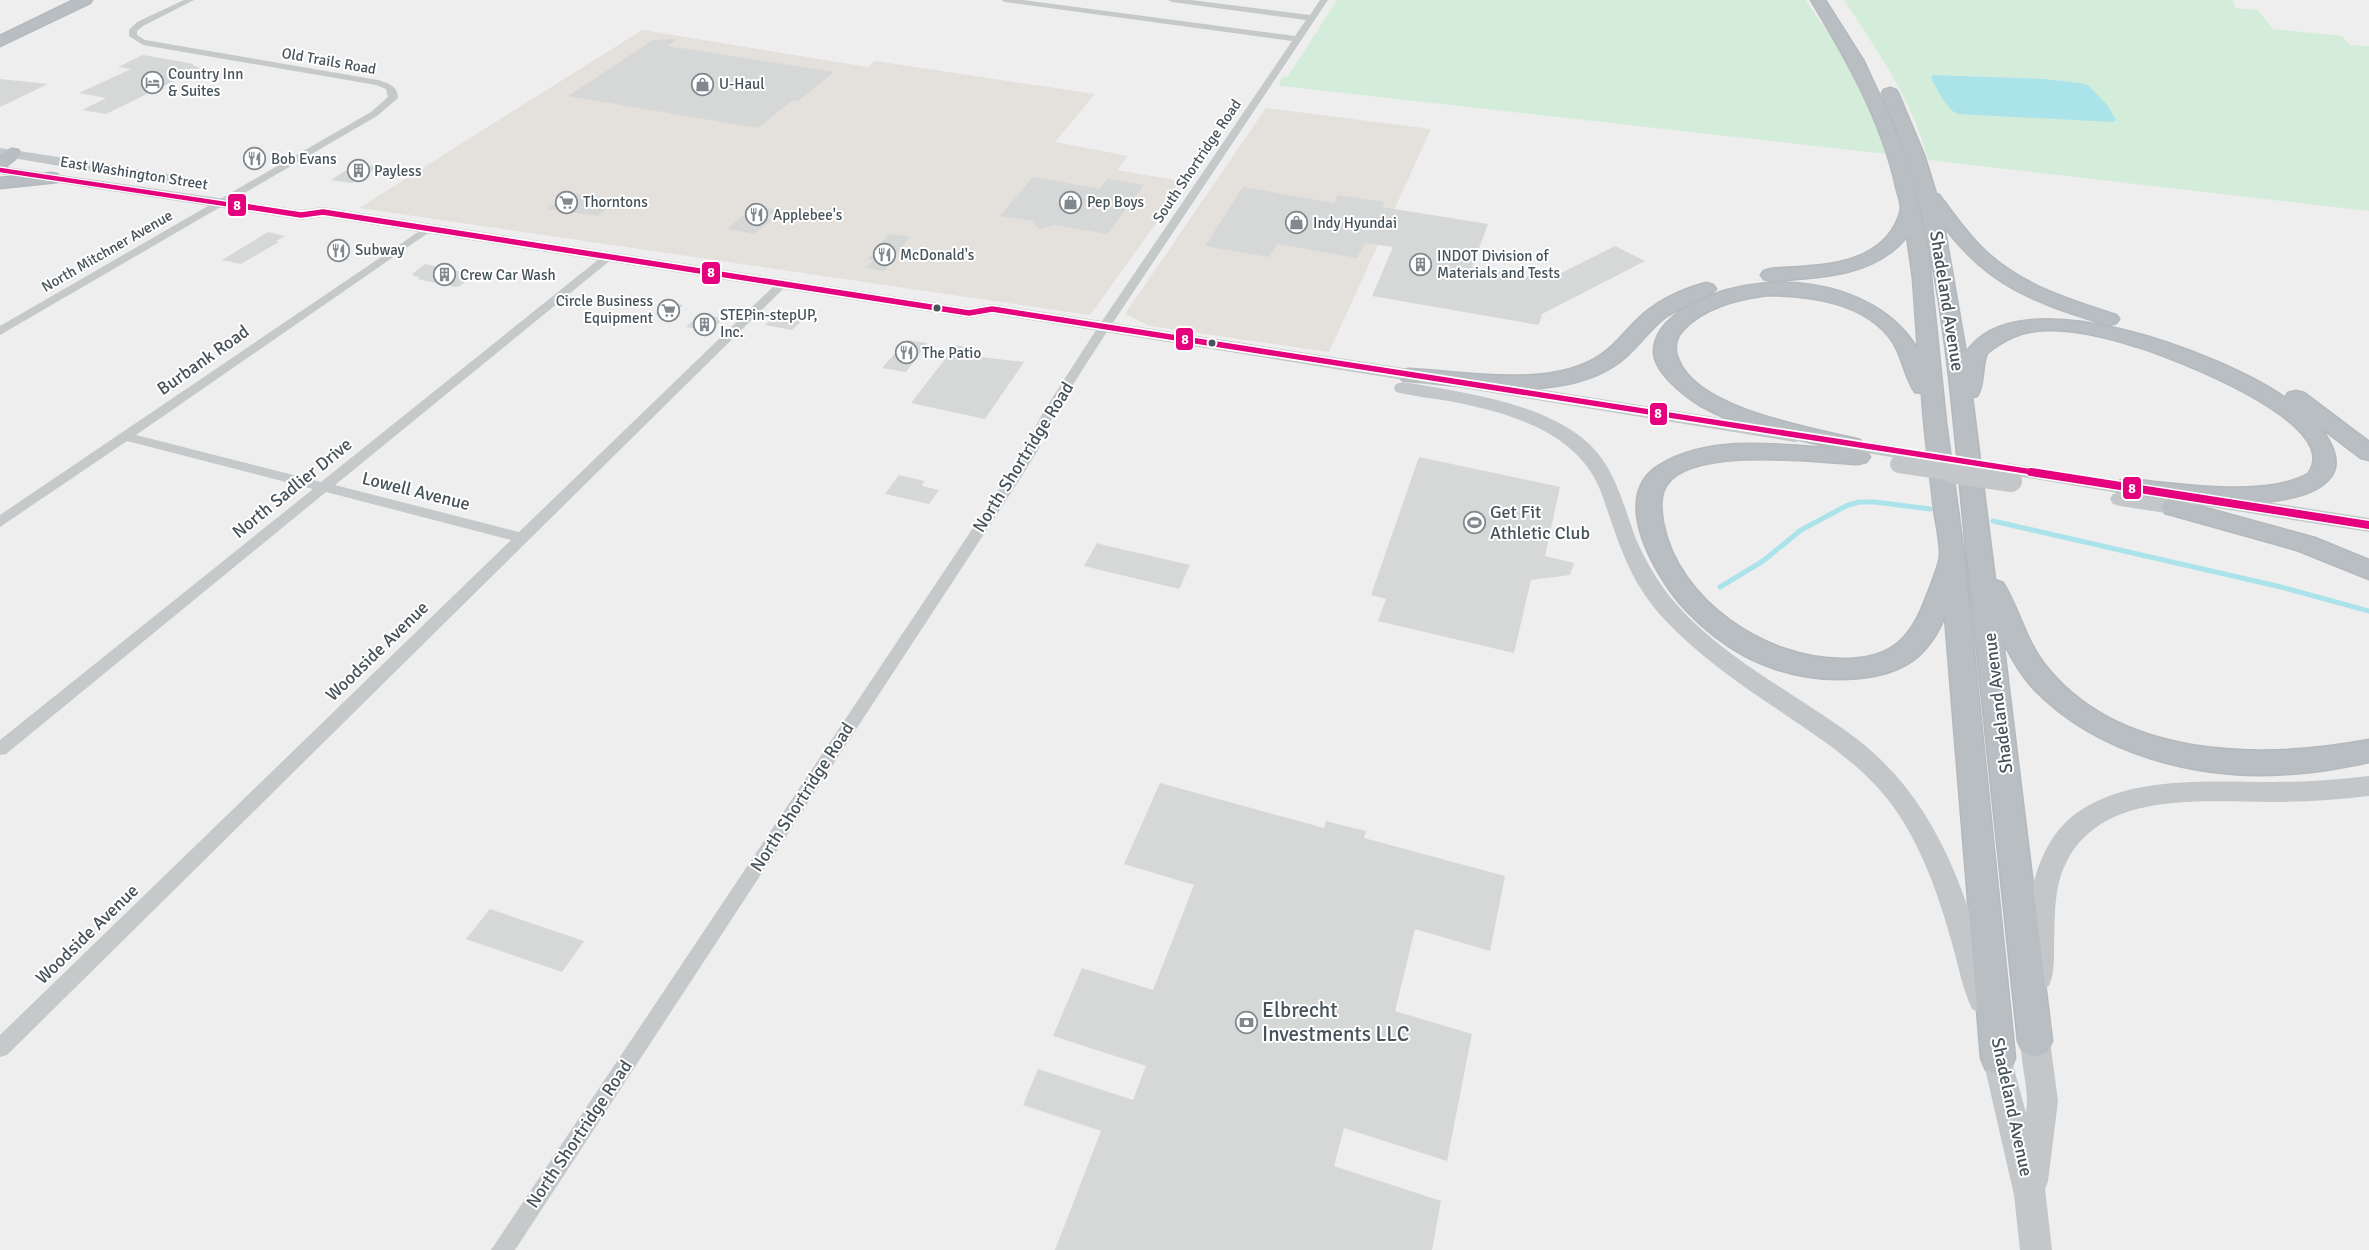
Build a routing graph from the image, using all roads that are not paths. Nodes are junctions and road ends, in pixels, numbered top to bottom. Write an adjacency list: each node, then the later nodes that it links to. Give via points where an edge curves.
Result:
1 (57, 0): 12 (highway)
2 (85, 0): 14 (highway)
3 (190, 0): 19 (street, Old Trails Road, via 146,20 133,30 133,36 142,42 378,83 389,87 393,93 389,103 374,114)
4 (1005, 0): 13 (street)
5 (1172, 0): 10 (street)
6 (1242, 0): 10 (street)
7 (1324, 0): 11 (street, South Shortridge Road)
8 (1818, 0): 21 (highway, Shadeland Avenue, via 1850,51 1873,98 1901,169)
9 (1835, 0): 20 (highway, Shadeland Avenue, via 1901,118)
10 (1236, 8): 11 (street)
11 (1311, 18): 13 (street, South Shortridge Road)
12 (0, 28)
13 (1298, 39): 26 (street, South Shortridge Road)
14 (0, 42)
15 (3, 157): 19 (main road, East Washington Street)
16 (0, 170): 17 (main road, East Washington Street)
17 (51, 178): 18 (highway); 19 (main road, East Washington Street)
18 (0, 183)
19 (223, 193): 22 (main road, East Washington Street, via 301,215 323,212); 25 (street, North Mitchner Avenue)
20 (1928, 193): 29 (highway, Shadeland Avenue, via 1943,259); 33 (highway, via 1977,254 2011,280 2058,302 2170,338 2234,364 2304,403)
21 (1910, 208): 27 (highway, via 1901,234 1878,254 1856,264 1829,270 1748,278 1695,292 1662,310 1614,356 1588,370 1560,378 1529,381); 30 (highway, Shadeland Avenue, via 1923,278)
22 (427, 228): 23 (main road, East Washington Street); 31 (street, Burbank Road)
23 (608, 257): 24 (main road, East Washington Street); 35 (street, North Sadlier Drive)
24 (782, 284): 26 (main road, East Washington Street, via 969,313 984,322); 40 (street, Woodside Avenue)
25 (0, 331)
26 (1100, 333): 27 (main road, East Washington Street); 28 (main road, East Washington Street); 51 (street, North Shortridge Road, via 1048,414 1013,479)
27 (1410, 375): 32 (main road, East Washington Street)
28 (1460, 397): 32 (main road, East Washington Street); 49 (main road, via 1527,417 1579,446 1605,477 1634,559 1673,614 1728,662 1848,745 1881,773 1898,793 1922,827 1943,872)
29 (1964, 419): 36 (highway, via 1972,362 1987,340 2020,326 2071,326 2156,346 2241,382 2298,418 2316,437 2324,456 2322,472 2313,481 2306,486 2277,492 2224,493); 42 (highway, Shadeland Avenue)
30 (1935, 423): 32 (highway, via 1916,364 1897,334 1862,308 1832,297 1788,289 1747,292 1695,310 1666,336 1663,350 1668,365 1681,381 1707,400); 42 (highway, Shadeland Avenue)
31 (125, 436): 35 (street, Lowell Avenue); 38 (street, Burbank Road)
32 (1855, 451): 34 (main road, East Washington Street, bridge); 42 (highway, via 1710,455 1674,466 1666,472 1654,485 1649,500 1653,532 1670,571 1700,608 1717,624 1756,650 1802,666 1853,670 1887,663 1911,648)
33 (2369, 453)
34 (2008, 475): 36 (main road, East Washington Street); 37 (main road, East Washington Street)
35 (322, 487): 40 (street, Lowell Avenue); 44 (street, North Sadlier Drive)
36 (2125, 487): 39 (main road, East Washington Street)
37 (2173, 507): 41 (main road, East Washington Street); 43 (highway, via 2306,544)
38 (0, 522)
39 (2369, 525)
40 (522, 538): 48 (street, Woodside Avenue)
41 (2369, 538)
42 (1966, 555): 45 (highway, via 2036,672 2057,695 2114,732 2172,752 2249,763 2318,761); 47 (highway, Shadeland Avenue, via 2009,791); 49 (highway, Shadeland Avenue)
43 (2369, 570)
44 (0, 749)
45 (2369, 750)
46 (2369, 786): 47 (main road, via 2319,792 2167,794 2122,803 2086,820 2064,843 2048,877)
47 (2035, 1041): 50 (main road, Shadeland Avenue, via 2043,1101)
48 (0, 1048)
49 (1998, 1058): 50 (main road, Shadeland Avenue)
50 (2030, 1195): 52 (main road)
51 (502, 1250)
52 (2036, 1250)

